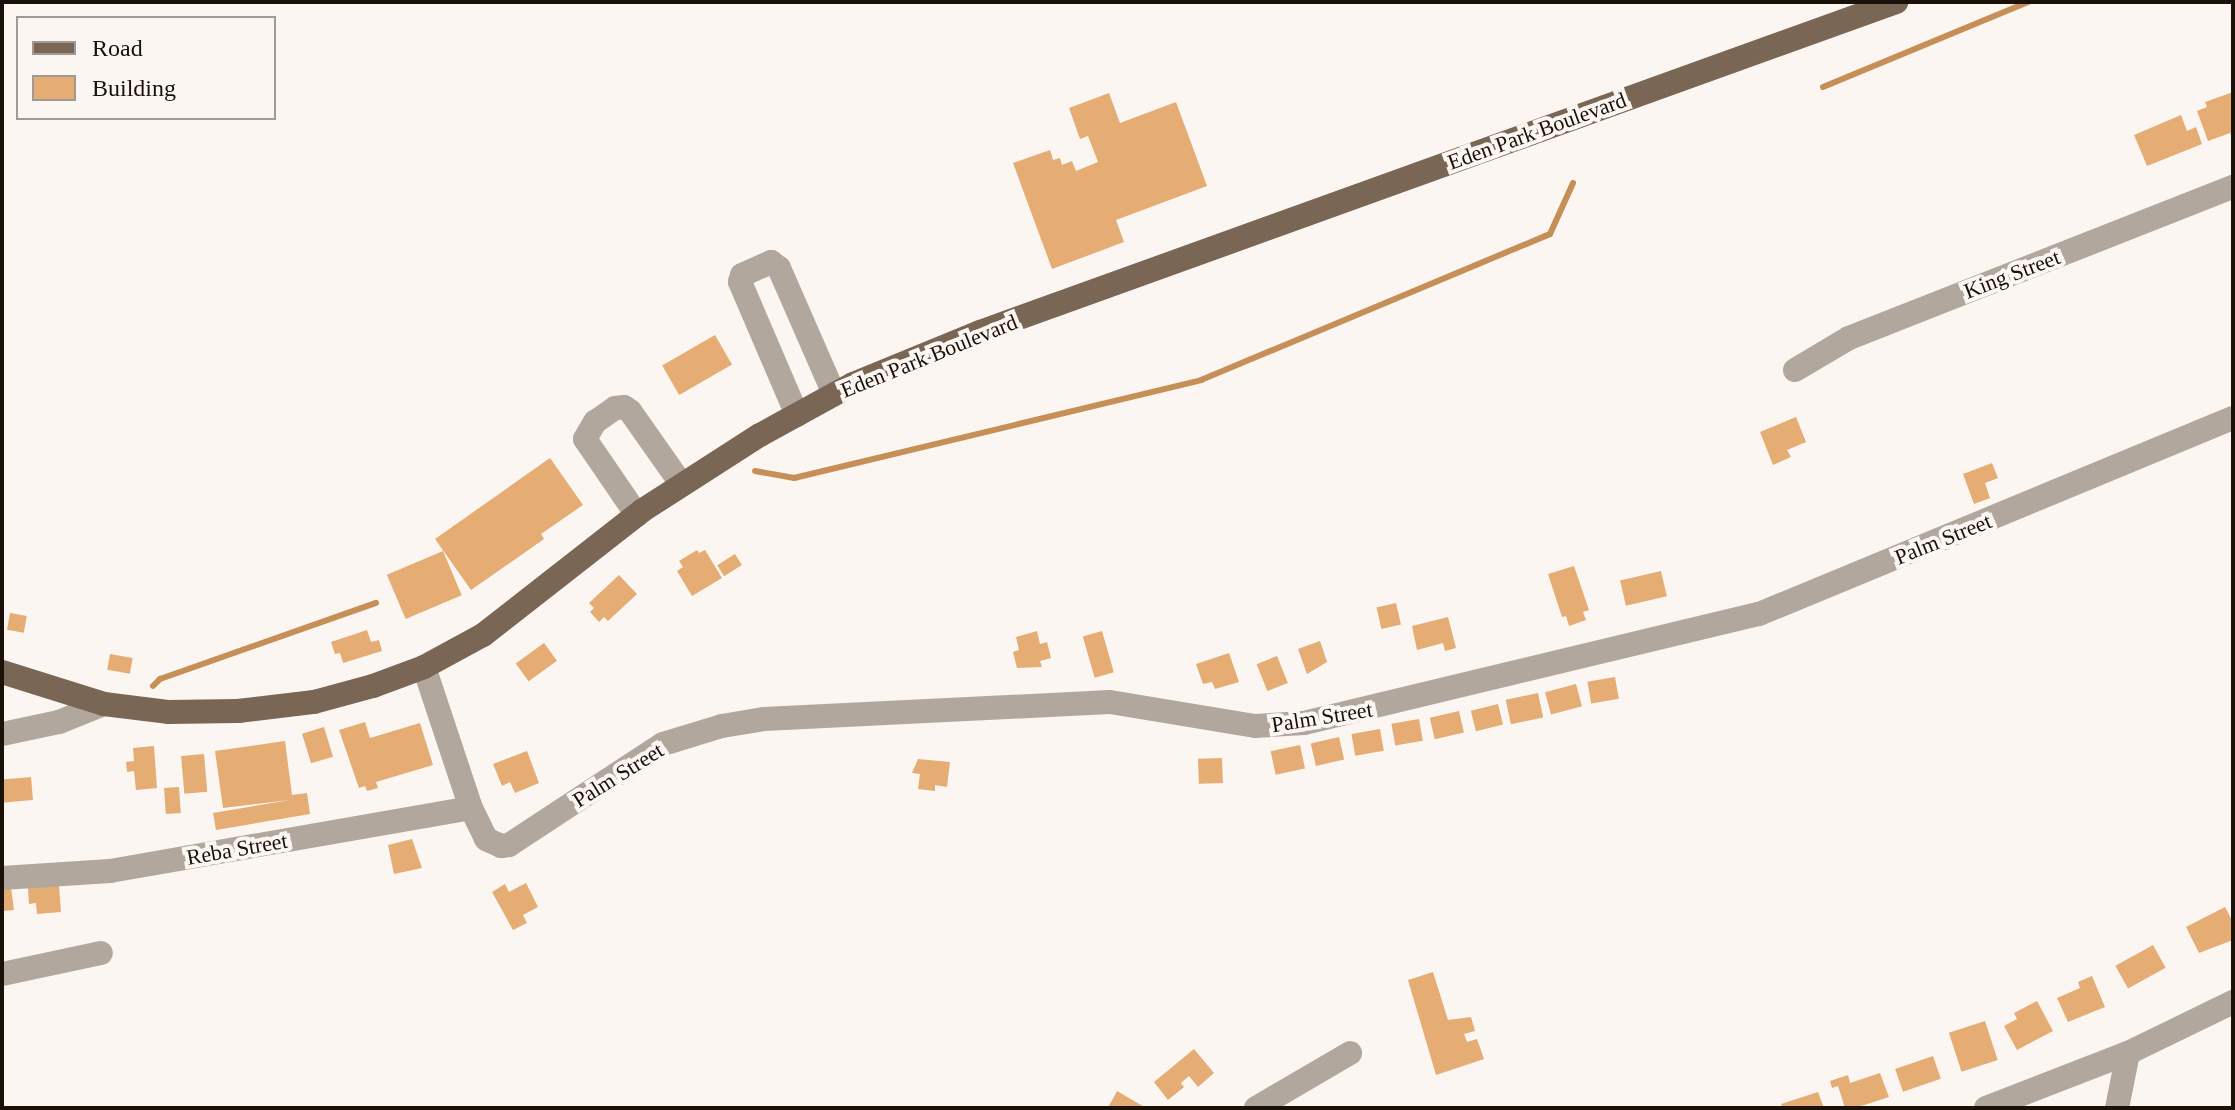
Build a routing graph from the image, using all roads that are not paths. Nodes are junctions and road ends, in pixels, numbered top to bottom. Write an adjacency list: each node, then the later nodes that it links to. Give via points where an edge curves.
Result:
1 (1896, 2): 4 (main road, Eden Park Boulevard, via 980,332)
2 (2233, 187): 3 (street, King Street, via 1849,338)
3 (1795, 370)
4 (834, 394): 5 (main road, Eden Park Boulevard); 5 (street, via 779,268 771,262 742,275 740,282)
5 (797, 415): 7 (main road, Eden Park Boulevard)
6 (2233, 418): 13 (street, Palm Street, via 1759,614 1359,713 1255,726 1110,702 764,719 663,744 509,845 494,846 486,839)
7 (682, 485): 8 (main road, Eden Park Boulevard); 8 (street, via 630,411 615,408 595,422 585,439)
8 (637, 515): 9 (main road, Eden Park Boulevard, via 483,635)
9 (424, 667): 11 (main road, Eden Park Boulevard, via 314,702 238,711 168,712); 13 (street, Palm Street)
10 (2, 672): 11 (main road, Eden Park Boulevard)
11 (104, 704): 12 (street, via 59,722)
12 (2, 734)
13 (471, 808): 14 (street, Reba Street, via 110,871)
14 (2, 878)
15 (101, 953): 16 (street)
16 (2, 974)
17 (2233, 1002): 19 (street)
18 (1350, 1053): 20 (street)
19 (2128, 1053): 21 (street); 22 (street)
20 (1256, 1108)
21 (1986, 1108)
22 (2117, 1108)

